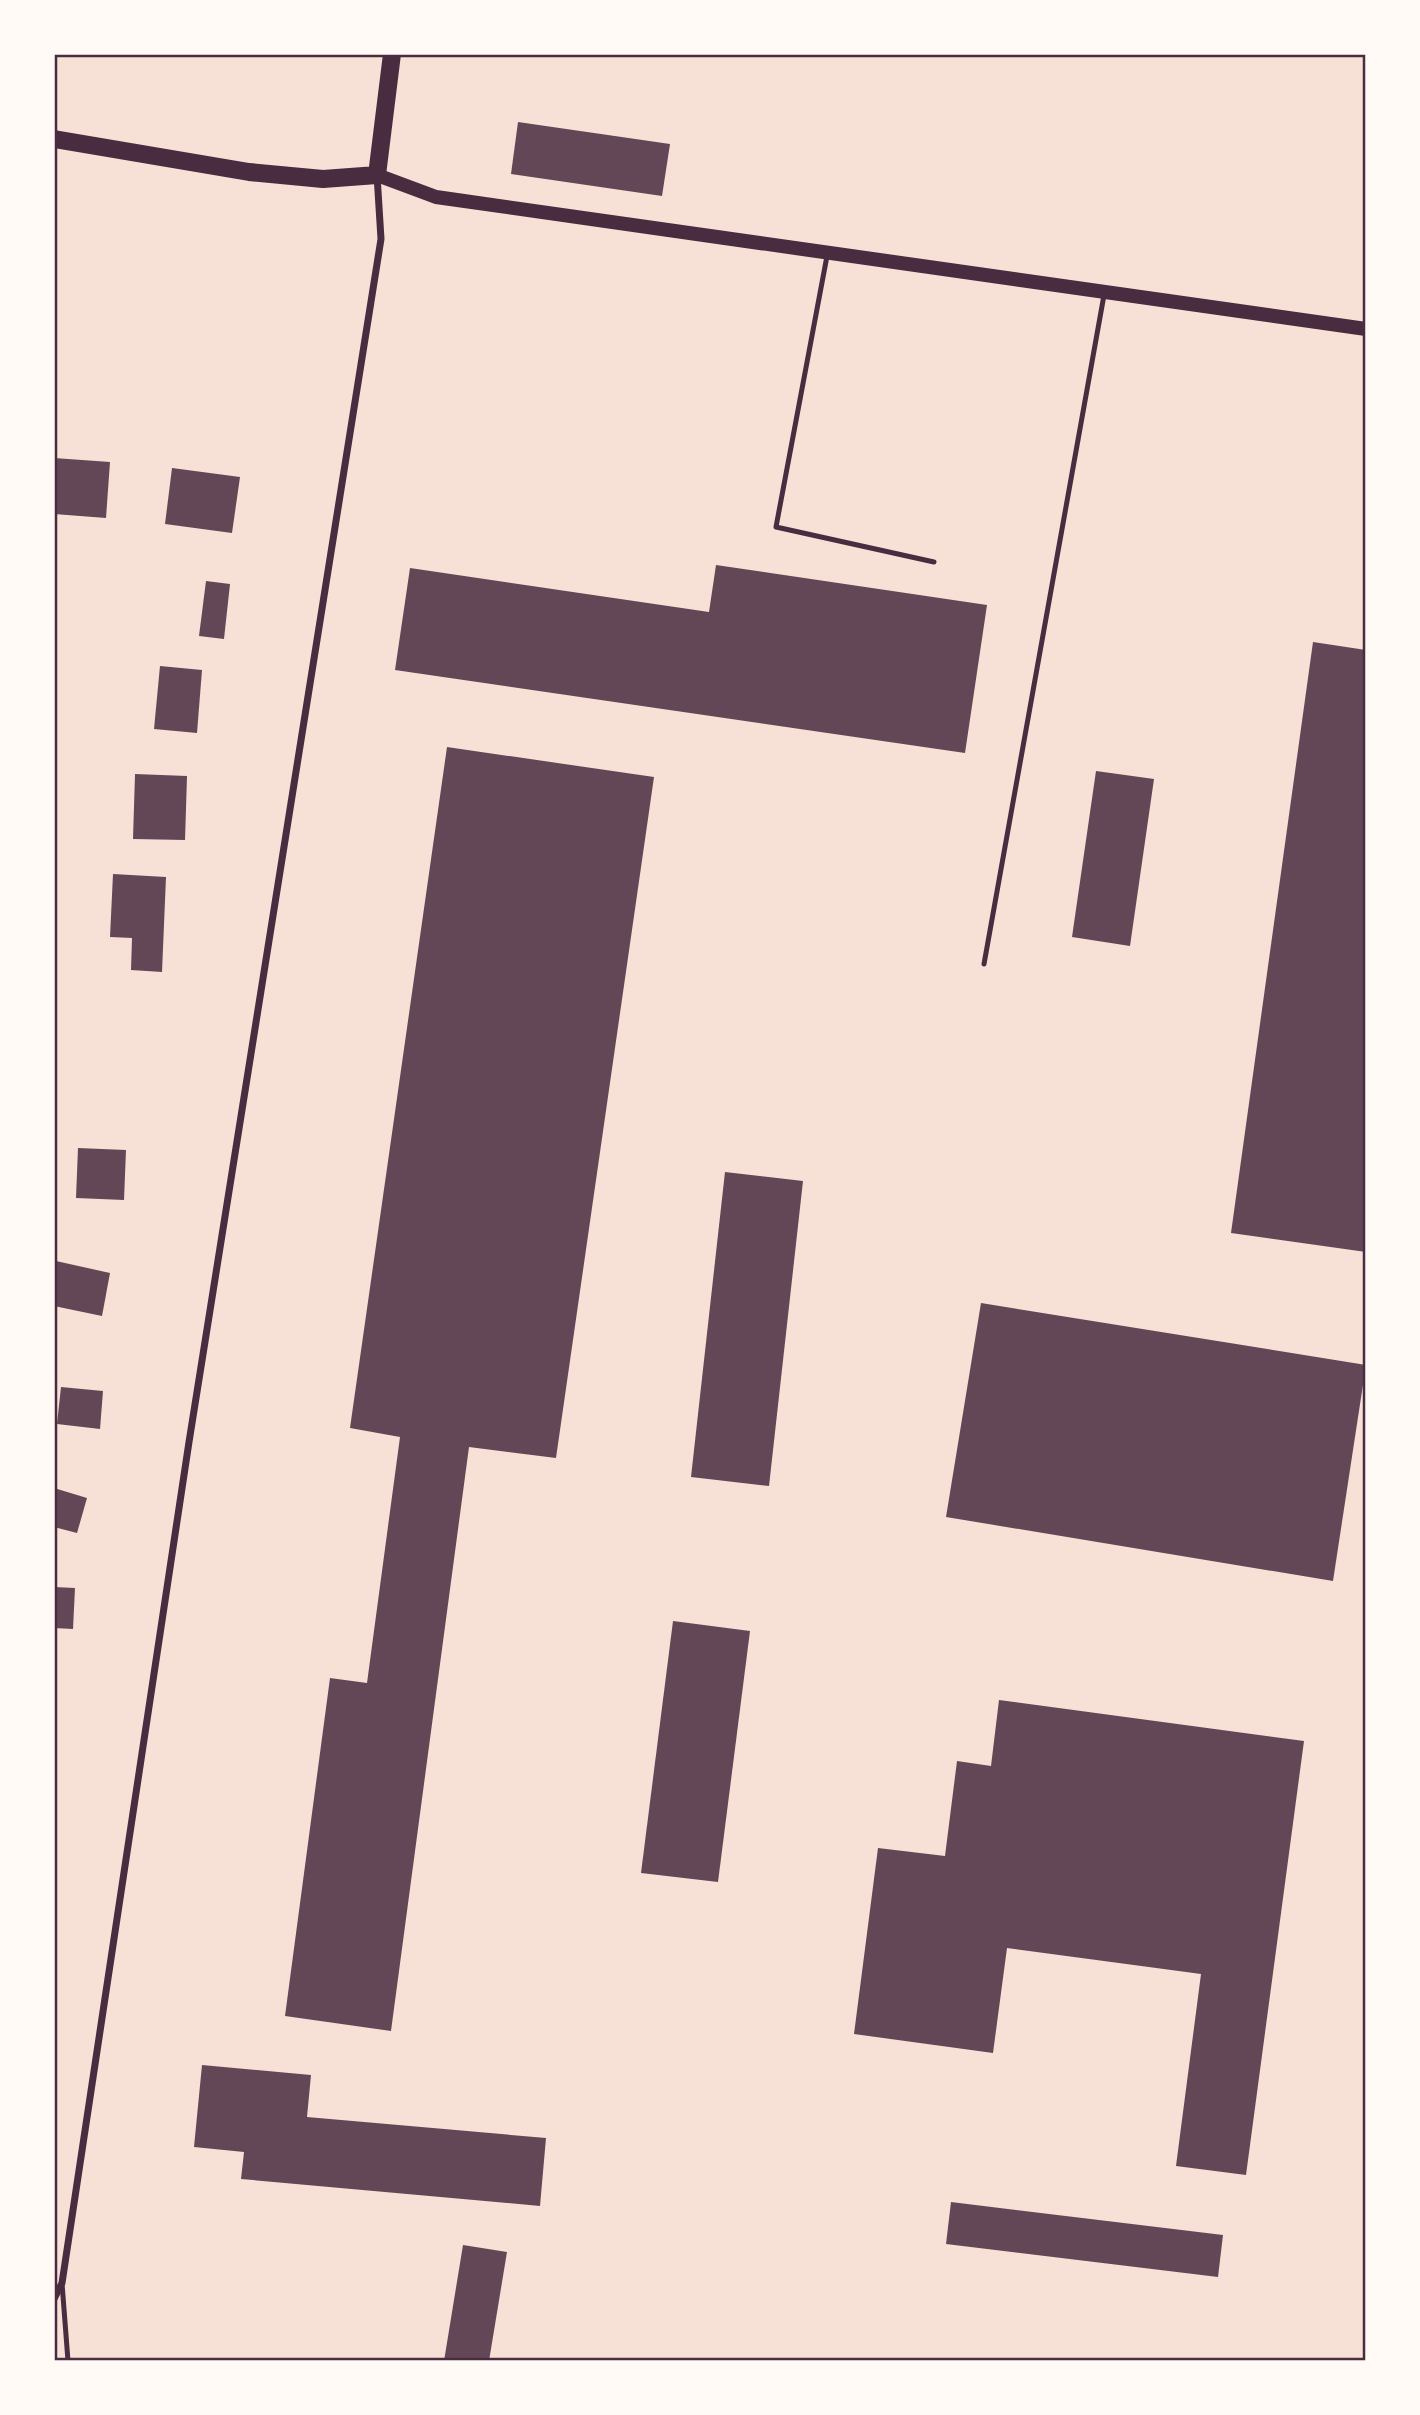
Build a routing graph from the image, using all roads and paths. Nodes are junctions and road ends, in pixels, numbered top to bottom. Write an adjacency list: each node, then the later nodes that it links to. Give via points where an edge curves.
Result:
1 (392, 54): 3 (main road)
2 (54, 139): 3 (main road, via 261,173 323,179)
3 (377, 175): 4 (main road, via 436,197); 9 (street, via 381,239)
4 (828, 253): 5 (main road); 7 (lane, via 776,527)
5 (1104, 292): 6 (main road); 8 (lane)
6 (1366, 329)
7 (934, 562)
8 (984, 964)
9 (58, 2282): 10 (street); 11 (lane)
10 (54, 2299)
11 (68, 2361)

